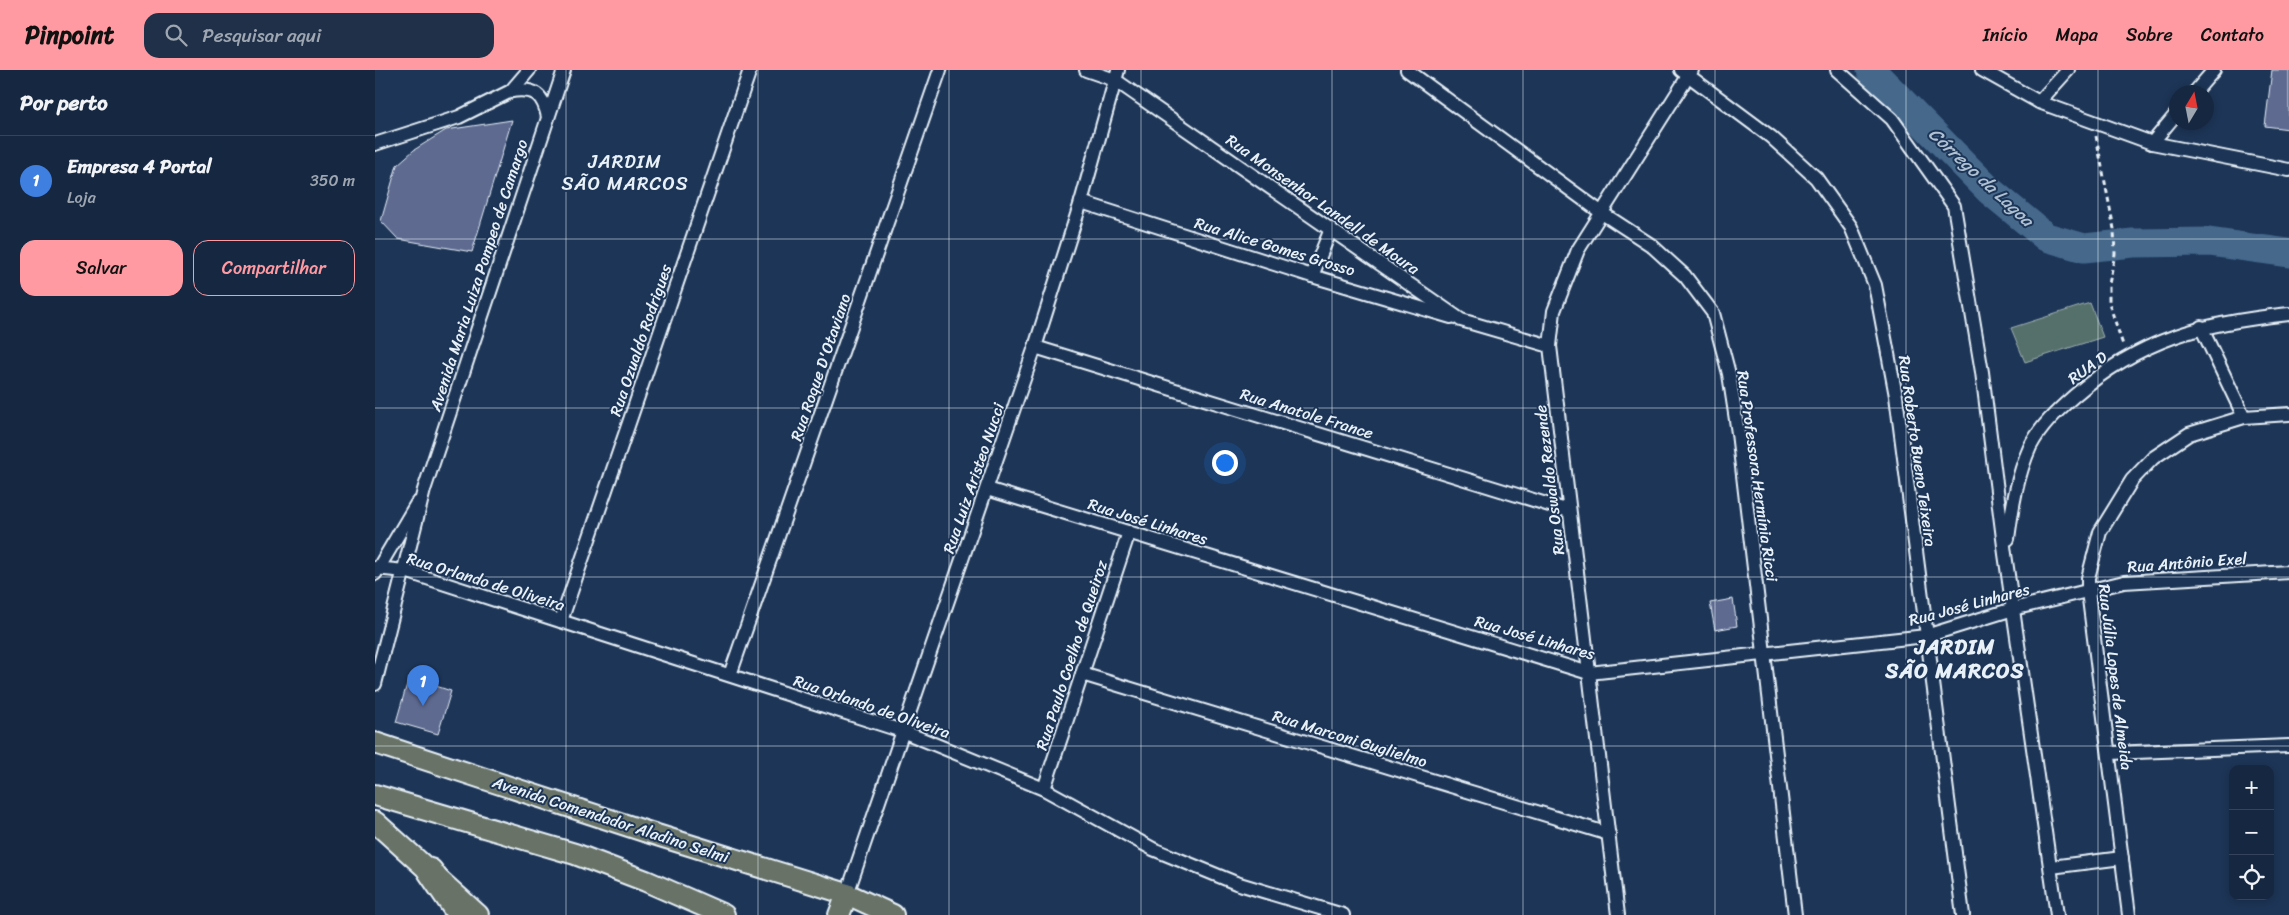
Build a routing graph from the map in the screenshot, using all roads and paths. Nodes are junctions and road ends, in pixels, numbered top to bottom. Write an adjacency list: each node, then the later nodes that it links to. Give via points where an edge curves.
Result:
1 (529, 70): 14 (street)
2 (564, 70): 16 (street, Avenida Maria Luiza Pompeo de Camargo)
3 (749, 70): 44 (street, Rua Ozualdo Rodrigues)
4 (940, 70): 49 (street, Rua Roque D'Otaviano)
5 (1086, 70): 12 (street, Rua Monsenhor Landell de Moura)
6 (1407, 70): 23 (street, Rua Professora Hermínia Ricci)
7 (1837, 70): 38 (street, via 1891,119 1954,206 1982,372)
8 (1982, 70): 15 (street)
9 (2068, 70): 15 (street)
10 (2214, 70): 13 (street)
11 (1687, 72): 23 (street, Rua Oswaldo Rezende); 45 (street, Rua Roberto Bueno Teixeira, via 1771,137 1816,178 1851,227 1875,285 1892,371)
12 (1116, 75): 22 (street, Rua Luiz Aristeo Nucci); 24 (street, Rua Monsenhor Landell de Moura)
13 (2201, 85)
14 (511, 91): 16 (street, via 523,89 536,93 545,102); 20 (street, via 459,117)
15 (2039, 102): 17 (street)
16 (548, 117): 35 (street, Avenida Maria Luiza Pompeo de Camargo)
17 (2092, 121): 19 (street); 31 (path, via 2111,213 2115,254 2109,304)
18 (2169, 123): 19 (street)
19 (2151, 143): 21 (street)
20 (375, 144)
21 (2289, 170)
22 (1081, 202): 25 (street, Rua Alice Gomes Grosso); 30 (street, Rua Luiz Aristeo Nucci)
23 (1602, 213): 29 (street, Rua Oswaldo Rezende, via 1577,250 1564,280 1554,311); 46 (street, Rua Professora Hermínia Ricci, via 1651,245 1685,276 1713,313 1729,374 1738,433)
24 (1331, 229): 25 (street); 27 (street, Rua Monsenhor Landell de Moura)
25 (1313, 276): 27 (street, Rua Alice Gomes Grosso)
26 (2289, 314): 28 (street, RUA D)
27 (1461, 320): 29 (street, Rua Monsenhor Landell de Moura)
28 (2201, 327): 31 (street, RUA D, via 2167,338); 33 (street)
29 (1550, 346): 36 (street, Rua Oswaldo Rezende)
30 (1035, 347): 34 (street, Rua Luiz Aristeo Nucci); 36 (street, Rua Anatole France)
31 (2127, 358): 38 (street, RUA D, via 2097,376 2059,410 2031,446 2018,481)
32 (2289, 414): 33 (street, Rua Júlia Lopes de Almeida)
33 (2244, 417): 42 (street, Rua Júlia Lopes de Almeida, via 2189,434 2153,458 2131,480 2100,532 2087,578)
34 (987, 489): 37 (street, Rua José Linhares); 51 (street, Rua Luiz Aristeo Nucci)
35 (424, 490): 39 (street, Avenida Maria Luiza Pompeo de Camargo); 40 (street, Avenida Maria Luiza Pompeo de Camargo)
36 (1569, 511): 47 (street, Rua Oswaldo Rezende)
37 (1129, 532): 47 (street, Rua José Linhares); 48 (street, Rua Paulo Coelho de Queiroz)
38 (2005, 554): 43 (street)
39 (376, 571): 40 (street, Rua Orlando de Oliveira)
40 (405, 571): 44 (street, Rua Orlando de Oliveira); 50 (street, Avenida Maria Luiza Pompeo de Camargo)
41 (2289, 572): 42 (street, Rua Antônio Exel, via 2124,582)
42 (2088, 591): 43 (street, Rua José Linhares); 54 (street, Rua Júlia Lopes de Almeida)
43 (2013, 609): 45 (street, Rua José Linhares); 60 (street)
44 (561, 620): 49 (street, Rua Orlando de Oliveira)
45 (1926, 636): 46 (street, Rua José Linhares); 71 (street, Rua Roberto Bueno Teixeira)
46 (1764, 654): 47 (street, Rua José Linhares); 70 (street, Rua Professora Hermínia Ricci)
47 (1589, 673): 58 (street, Rua Oswaldo Rezende)
48 (1082, 674): 55 (street, Rua Paulo Coelho de Queiroz); 58 (street, Rua Marconi Guglielmo)
49 (731, 675): 51 (street, Rua Orlando de Oliveira)
50 (375, 684)
51 (902, 731): 55 (street, Rua Orlando de Oliveira); 62 (street, Rua Luiz Aristeo Nucci)
52 (375, 743): 62 (main road, Avenida Comendador Aladino Selmi)
53 (2289, 746): 54 (street)
54 (2109, 753): 59 (street, Rua Júlia Lopes de Almeida)
55 (1044, 789): 68 (street, Rua Orlando de Oliveira, via 1153,849 1237,883)
56 (375, 795): 65 (main road, via 575,854)
57 (375, 822): 61 (main road)
58 (1609, 834): 69 (street, Rua Oswaldo Rezende)
59 (2122, 858): 60 (street); 73 (street, Rua Júlia Lopes de Almeida)
60 (2051, 867): 72 (street)
61 (430, 872): 63 (highway); 64 (main road)
62 (847, 894): 66 (main road); 67 (main road, Avenida Comendador Aladino Selmi)
63 (461, 915)
64 (478, 915)
65 (724, 915)
66 (839, 915)
67 (893, 915)
68 (1343, 915)
69 (1618, 915)
70 (1795, 915)
71 (1963, 915)
72 (2057, 915)
73 (2129, 915)

